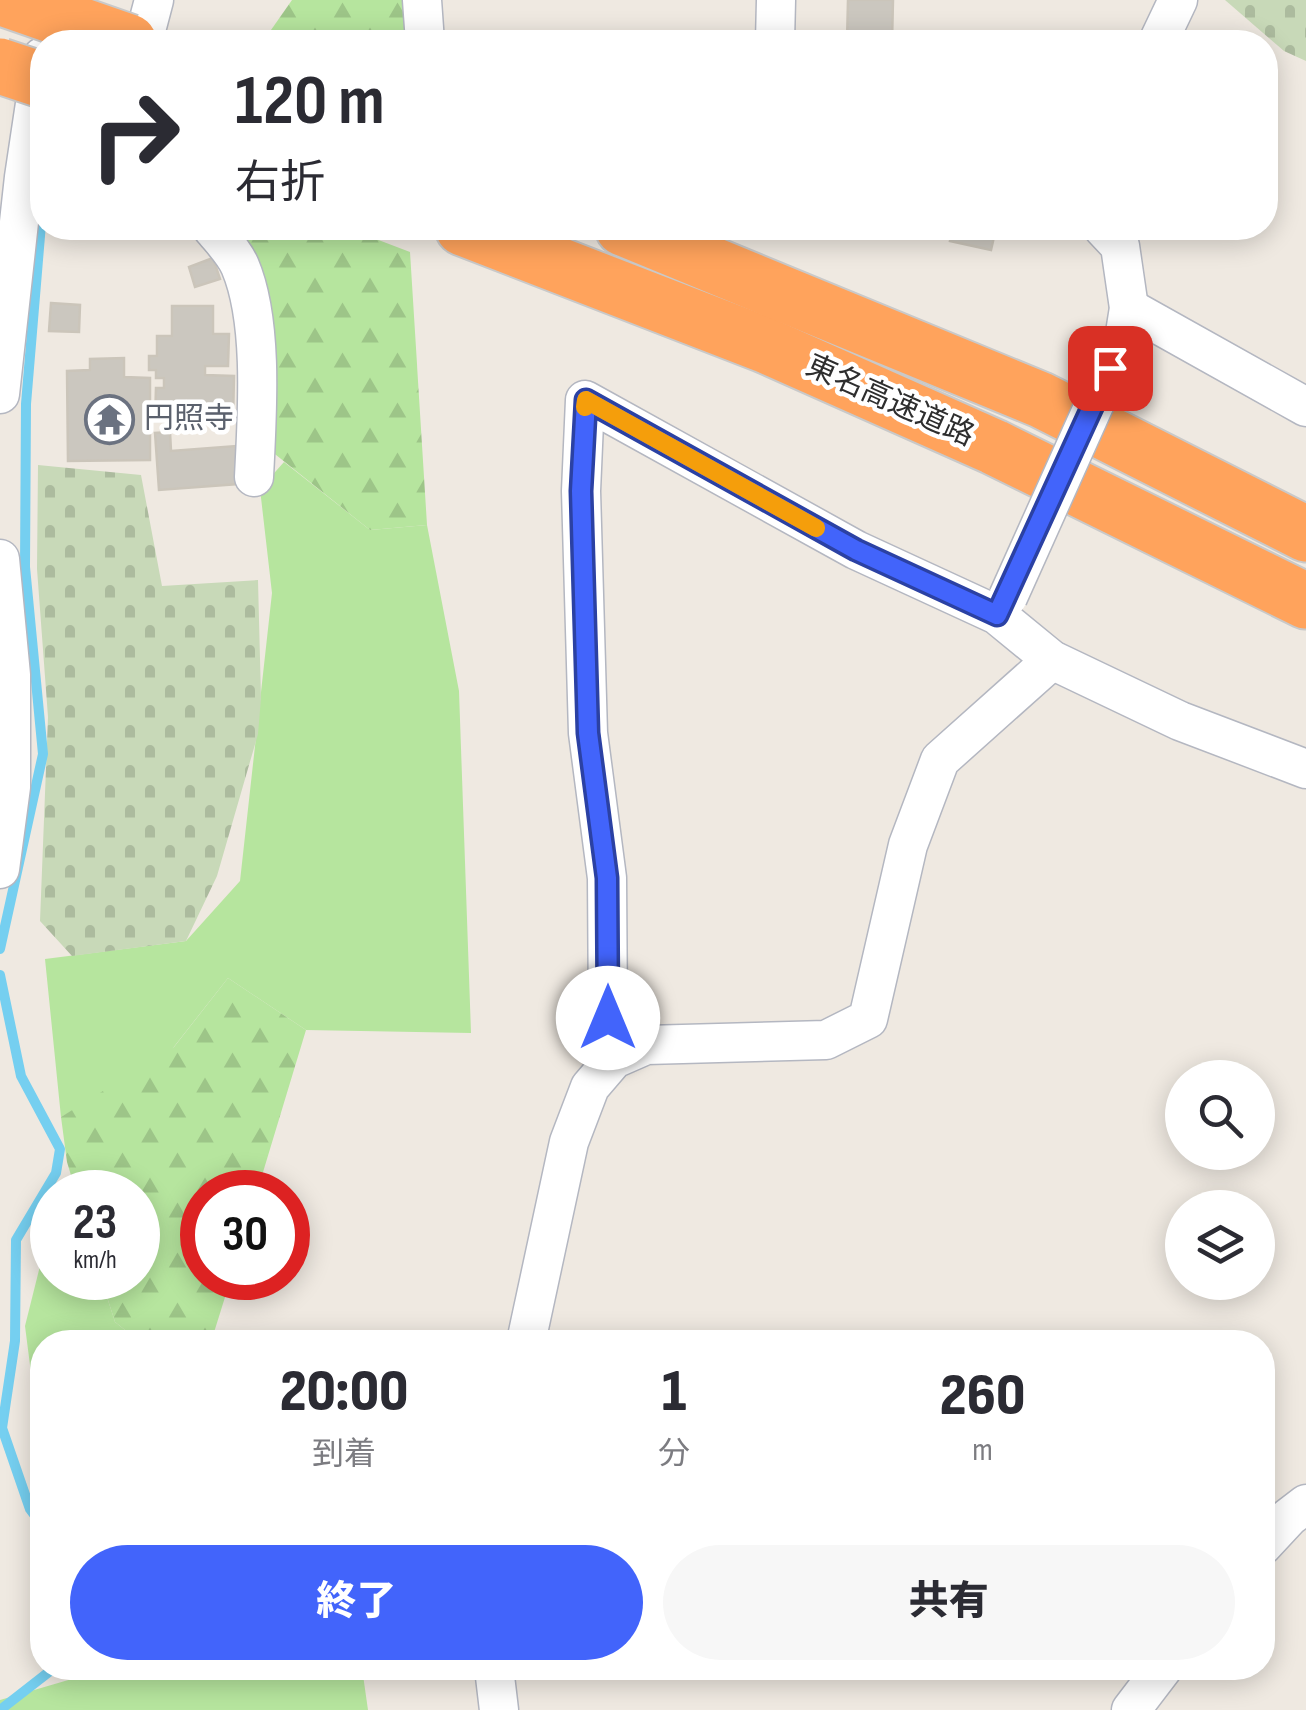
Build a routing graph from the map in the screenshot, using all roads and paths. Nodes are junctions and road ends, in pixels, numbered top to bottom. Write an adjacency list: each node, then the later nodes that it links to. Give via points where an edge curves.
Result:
1 (8, 0): 6 (highway, bridge)
2 (154, 0): 7 (street)
3 (422, 0): 8 (street)
4 (776, 0): 9 (street)
5 (1178, 0): 10 (street)
6 (94, 30)
7 (146, 30)
8 (424, 30)
9 (775, 30)
10 (1164, 30)
11 (0, 66): 12 (highway, bridge)
12 (30, 76)
13 (30, 136): 19 (street)
14 (221, 240): 21 (street, via 239,264 250,304)
15 (494, 240): 24 (highway, 東名高速道路, via 765,345 994,447)
16 (652, 240): 22 (highway, 東名高速道路, via 1041,400)
17 (1115, 240): 18 (street)
18 (1127, 322): 20 (street); 25 (street, bridge)
19 (0, 394)
20 (1306, 407)
21 (254, 476)
22 (1306, 534)
23 (0, 559): 28 (street, via 12,787)
24 (1306, 600)
25 (1002, 606): 26 (street); 29 (street, via 856,550 586,400 581,491 588,733 607,878)
26 (1052, 660): 27 (street, via 1180,721); 30 (street, via 940,760 908,845 868,1018 826,1040 646,1045 614,1060 590,1088 569,1142)
27 (1306, 768)
28 (0, 869)
29 (608, 1018)
30 (529, 1330)
31 (1306, 1504): 32 (street)
32 (1275, 1532)
33 (495, 1680): 35 (street)
34 (1154, 1680): 36 (street)
35 (499, 1710)
36 (1130, 1710)

